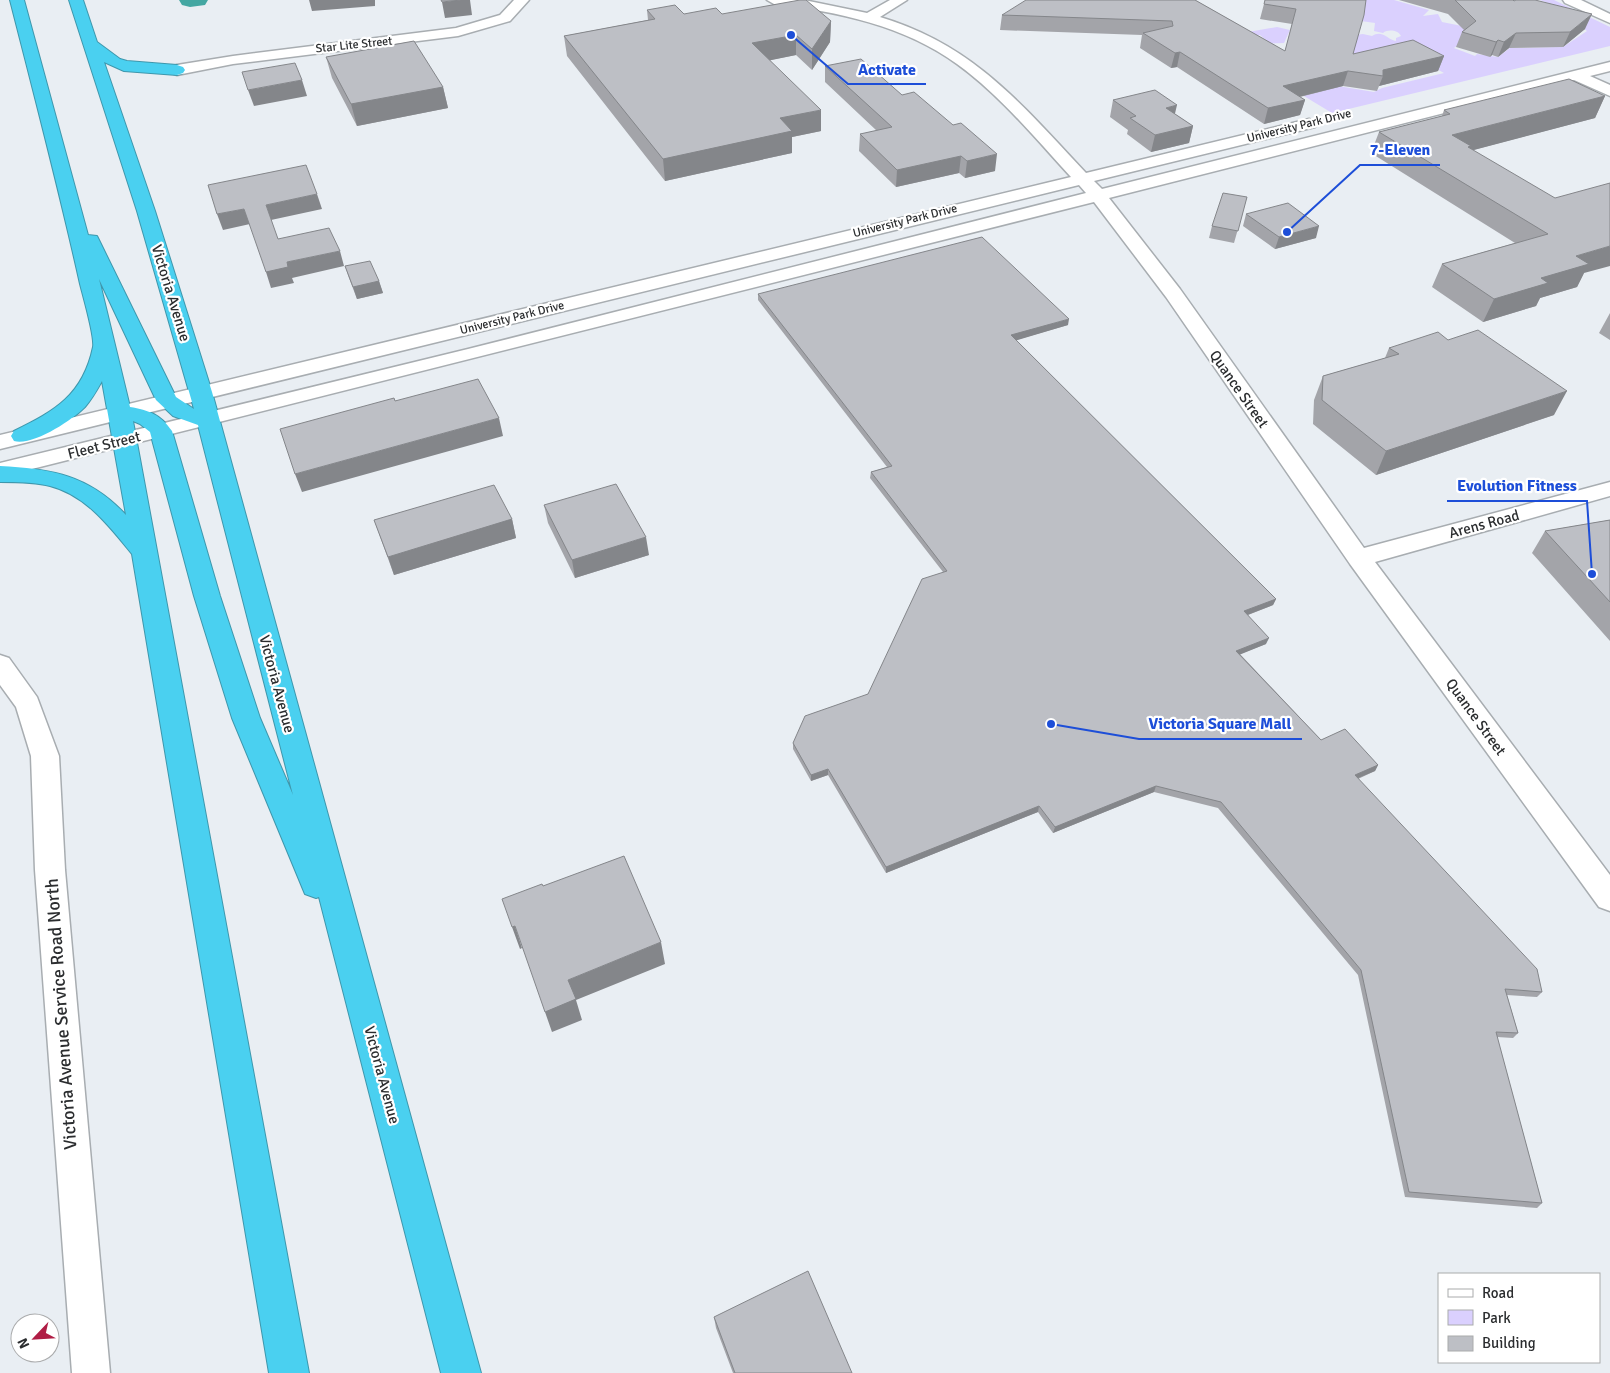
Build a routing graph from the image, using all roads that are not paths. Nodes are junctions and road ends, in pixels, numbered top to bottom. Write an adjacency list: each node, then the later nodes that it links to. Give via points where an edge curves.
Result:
1 (17, 0): 21 (highway)
2 (76, 0): 9 (highway, Victoria Avenue)
3 (522, 0): 13 (street, Star Lite Street, via 504,18 458,32)
4 (774, 0): 7 (street, Quance Street)
5 (900, 0): 7 (street)
6 (1570, 0): 8 (street)
7 (868, 18): 20 (street, Quance Street, via 930,41 969,66 1010,103)
8 (1610, 19)
9 (92, 45): 13 (highway, via 124,66); 16 (highway, Victoria Avenue)
10 (1610, 52): 12 (street)
11 (1610, 66): 14 (street, University Park Drive)
12 (1544, 67)
13 (177, 70): 16 (highway, via 131,88)
14 (1577, 75): 15 (street); 19 (street, University Park Drive)
15 (1610, 91)
16 (114, 112): 24 (highway, Victoria Avenue)
17 (1322, 120): 18 (street, University Park Drive)
18 (1257, 136): 19 (street, via 1266,143); 20 (street, University Park Drive)
19 (1260, 155): 20 (street, University Park Drive)
20 (1089, 187): 24 (street, University Park Drive); 24 (street, University Park Drive, via 370,353); 34 (street, Quance Street, via 1169,290)
21 (72, 206): 22 (highway); 23 (highway, via 108,273)
22 (105, 343): 25 (highway); 27 (highway, via 84,394 61,414)
23 (167, 400): 24 (street, Fleet Street); 24 (highway, via 190,417); 25 (street, Fleet Street)
24 (204, 406): 26 (street, Fleet Street); 37 (highway, Victoria Avenue)
25 (120, 412): 26 (highway, via 143,416 154,421); 27 (street, Fleet Street); 28 (highway)
26 (162, 431): 28 (street, Fleet Street); 37 (highway, via 206,596 246,718)
27 (22, 436): 29 (street, Fleet Street)
28 (125, 440): 30 (street, Fleet Street); 33 (highway)
29 (0, 442)
30 (0, 470)
31 (0, 474): 33 (highway, via 48,477 68,482 106,508)
32 (1610, 489): 34 (street, Arens Road)
33 (144, 551): 39 (highway)
34 (1358, 558): 36 (street, Quance Street)
35 (0, 665): 38 (street, Victoria Avenue Service Road North, via 28,704 45,756 50,870)
36 (1610, 898)
37 (358, 988): 40 (highway, Victoria Avenue)
38 (91, 1373)
39 (289, 1373)
40 (461, 1373)

